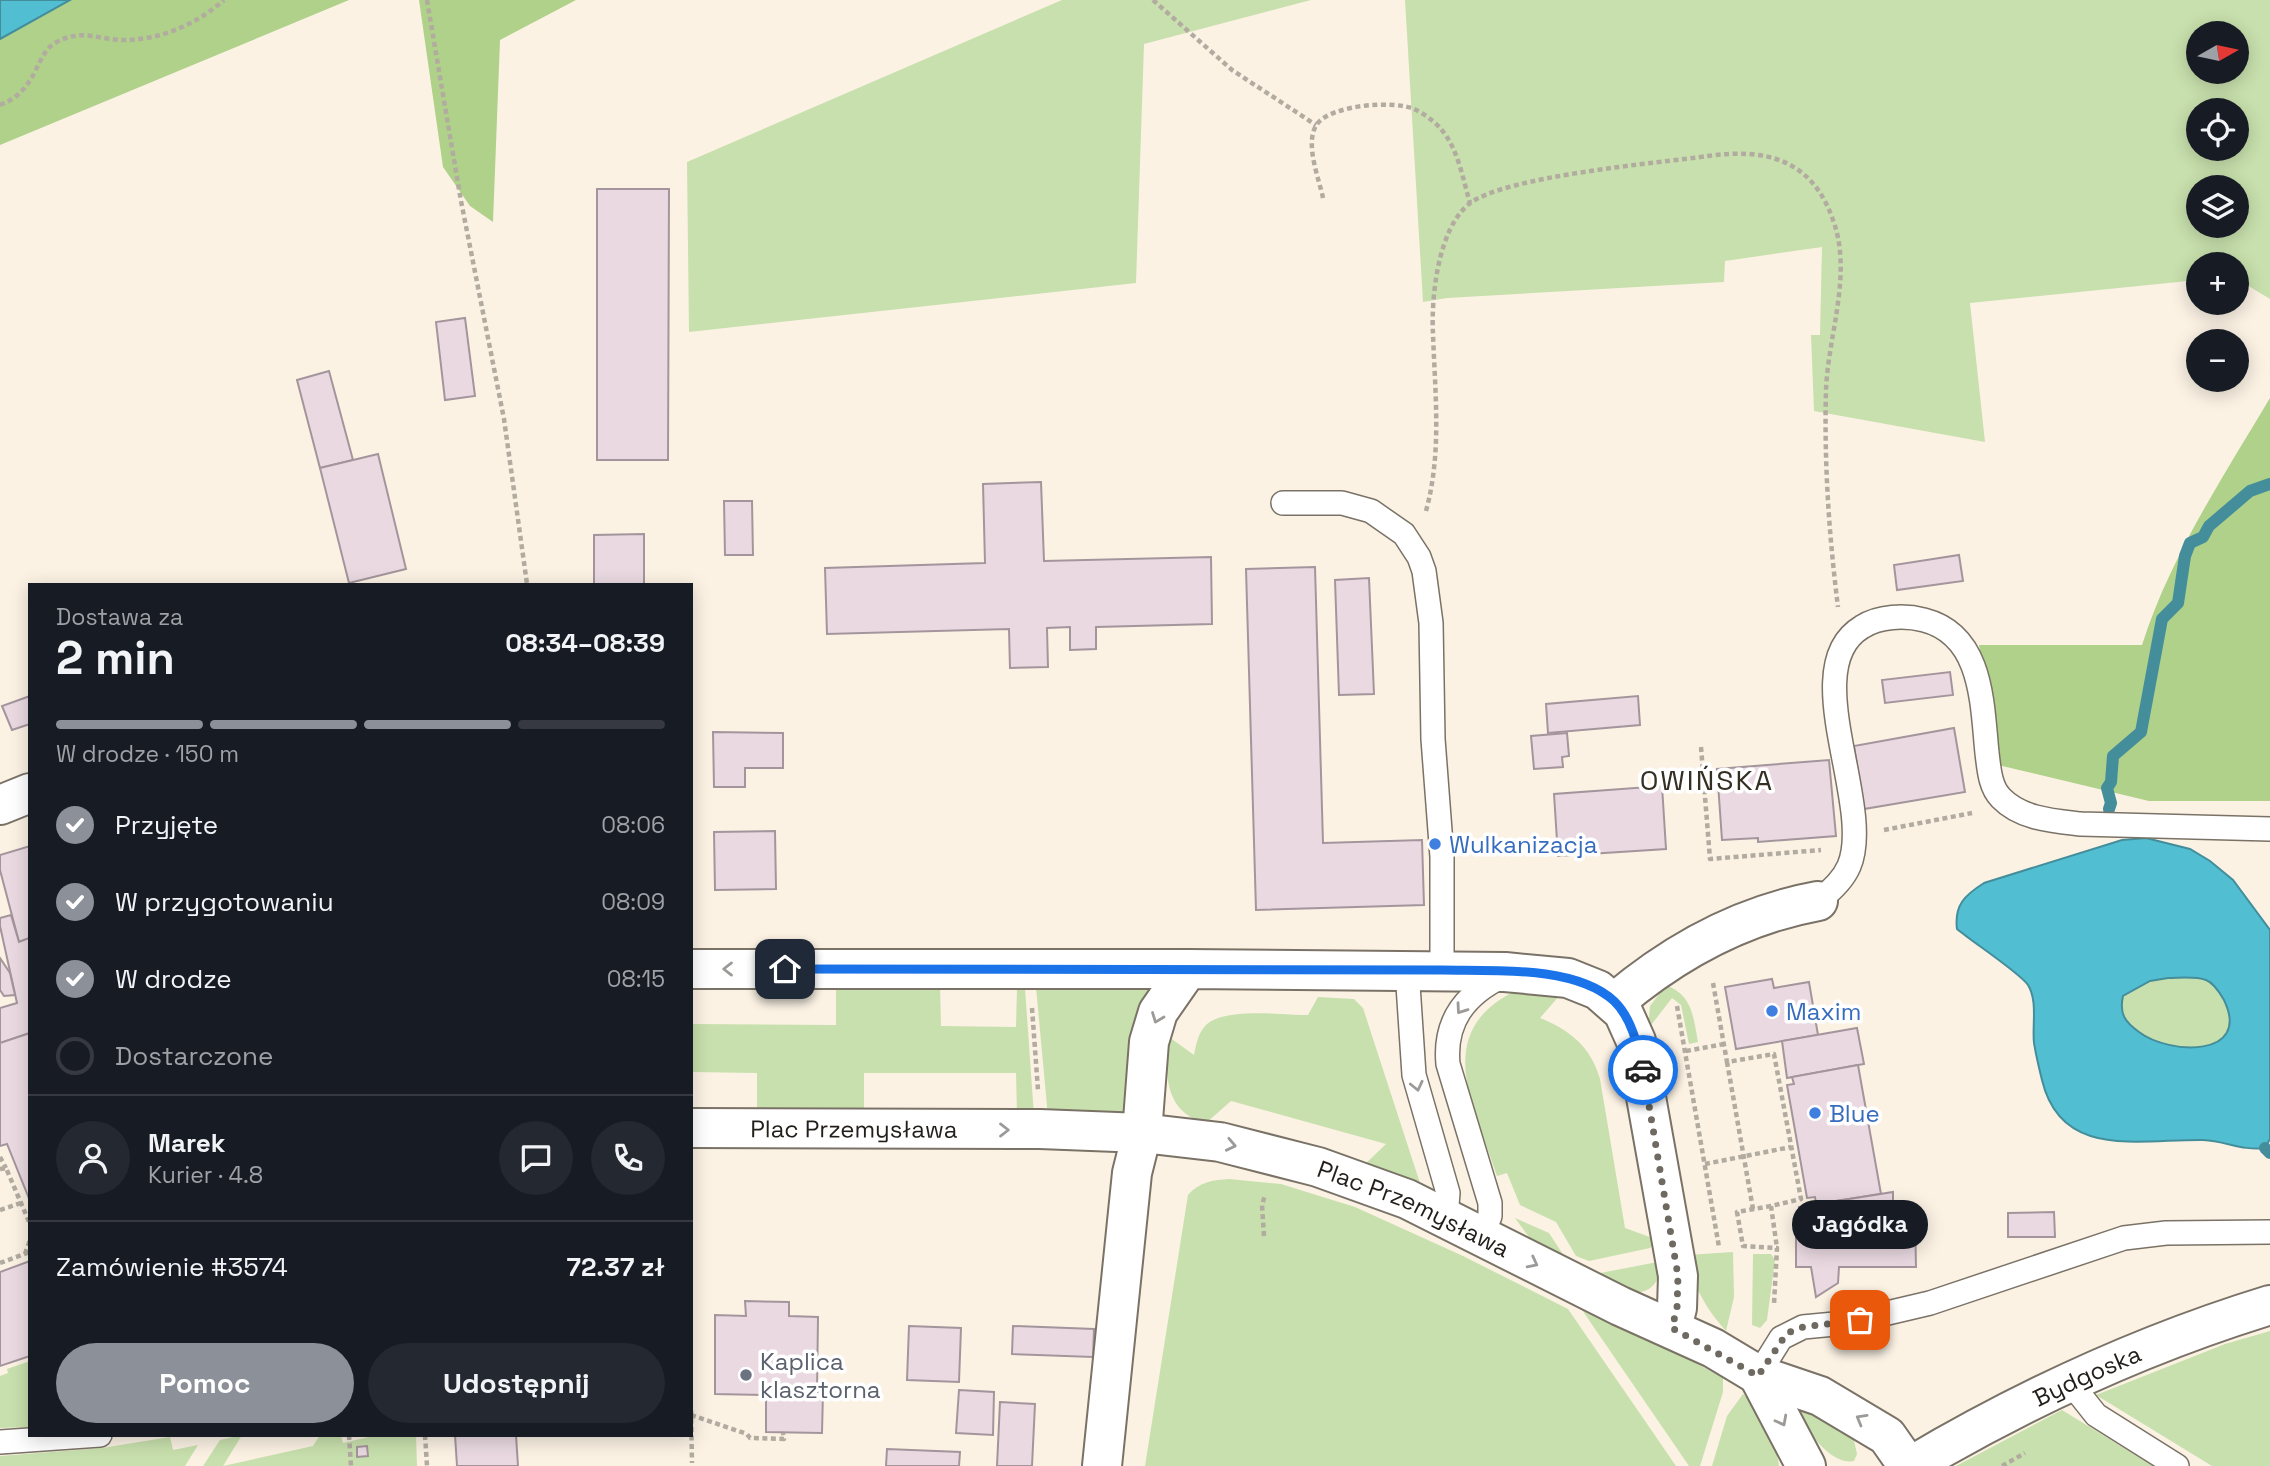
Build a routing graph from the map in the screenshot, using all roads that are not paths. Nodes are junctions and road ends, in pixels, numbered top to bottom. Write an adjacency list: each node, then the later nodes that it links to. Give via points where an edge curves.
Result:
1 (1283, 503): 8 (lane, via 1358,506 1383,517 1411,544 1424,571 1430,604 1442,857)
2 (28, 794): 3 (street)
3 (0, 805)
4 (2270, 829): 5 (lane, via 2081,824 2031,816 2011,805 2000,798 1990,775 1980,688 1970,655 1934,623 1902,617 1863,626 1848,638 1839,655 1836,697 1854,836 1849,867)
5 (1818, 901): 10 (street, via 1764,913 1732,926)
6 (693, 969): 7 (street, one-way to 6)
7 (1188, 969): 8 (street); 12 (street, one-way to 12, via 1158,1012 1151,1034)
8 (1424, 970): 9 (street); 13 (lane, one-way to 13, via 1414,1075 1448,1193)
9 (1516, 973): 10 (street, via 1585,983); 15 (lane, one-way to 15, via 1486,985 1467,1000 1452,1021 1446,1047 1489,1203 1490,1216)
10 (1615, 1002): 17 (street, via 1630,1026 1644,1075 1678,1276)
11 (693, 1128): 12 (street, Plac Przemysława, one-way to 12)
12 (1142, 1133): 13 (street, Plac Przemysława, one-way to 13, via 1220,1142 1318,1167); 22 (street, via 1132,1173)
13 (1446, 1217): 15 (street, Plac Przemysława)
14 (2270, 1232): 18 (lane, via 2124,1238 1930,1303 1845,1323 1803,1327 1781,1338)
15 (1482, 1237): 17 (street, Plac Przemysława, one-way to 17)
16 (2270, 1305): 19 (street, Bydgoska)
17 (1672, 1328): 18 (street, Plac Przemysława)
18 (1758, 1376): 23 (street, one-way to 23); 24 (street, Plac Przemysława, one-way to 18, via 1888,1436 1870,1423 1820,1396)
19 (2069, 1381): 24 (street, Bydgoska); 25 (lane, via 2096,1415)
20 (71, 1437): 21 (lane)
21 (0, 1442)
22 (1102, 1466)
23 (1806, 1466)
24 (1910, 1466)
25 (2177, 1466)

